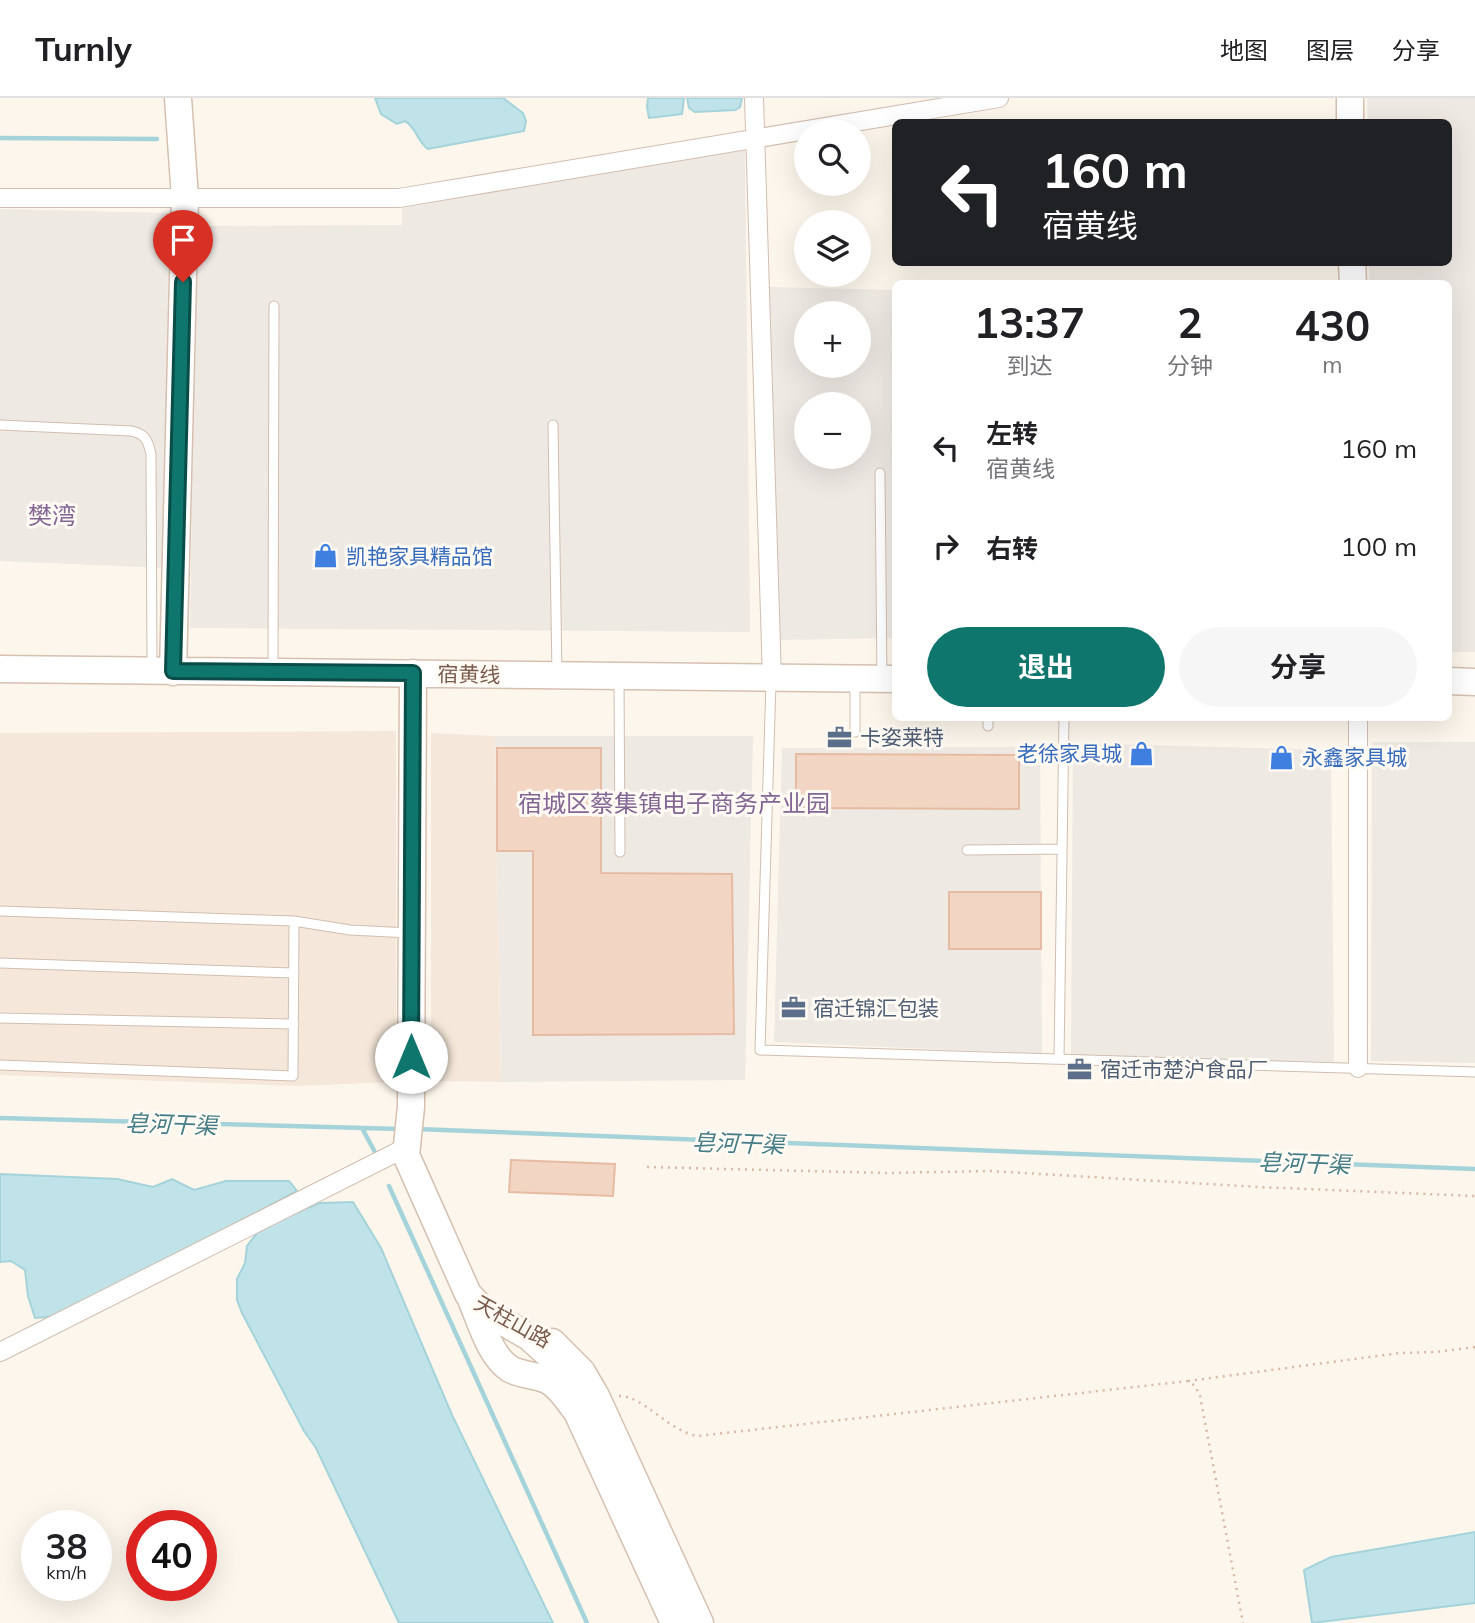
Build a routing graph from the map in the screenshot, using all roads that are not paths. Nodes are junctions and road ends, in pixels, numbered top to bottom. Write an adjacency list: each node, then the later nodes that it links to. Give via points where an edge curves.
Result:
1 (178, 98): 8 (street)
2 (754, 98): 6 (street)
3 (999, 98): 6 (street)
4 (1350, 98): 5 (street)
5 (1350, 119)
6 (756, 138): 8 (street, via 400,198); 19 (street)
7 (0, 198): 8 (street)
8 (185, 198): 14 (street)
9 (274, 306): 15 (lane)
10 (0, 425): 14 (lane, via 131,431 148,440)
11 (553, 425): 17 (lane)
12 (880, 473): 20 (lane)
13 (0, 669): 14 (street, 宿黄线)
14 (163, 671): 15 (street, 宿黄线)
15 (273, 672): 16 (street, 宿黄线)
16 (413, 673): 17 (street, 宿黄线); 32 (street)
17 (558, 676): 18 (street, 宿黄线)
18 (619, 677): 19 (street, 宿黄线); 29 (lane)
19 (772, 679): 21 (street, 宿黄线); 37 (lane, via 760,1050)
20 (889, 679): 21 (street, 宿黄线)
21 (855, 680): 26 (lane)
22 (1452, 681): 23 (street)
23 (1475, 682)
24 (1064, 721): 27 (lane)
25 (1359, 721): 39 (street)
26 (855, 732)
27 (1062, 849): 28 (lane); 37 (lane)
28 (967, 850)
29 (621, 852)
30 (0, 911): 31 (lane)
31 (294, 921): 32 (lane); 34 (lane)
32 (412, 933): 41 (street, via 411,1107)
33 (0, 963): 34 (lane)
34 (294, 973): 36 (lane)
35 (0, 1018): 36 (lane)
36 (294, 1024): 38 (lane, via 293,1076)
37 (1059, 1058): 39 (lane)
38 (0, 1065)
39 (1358, 1068): 40 (lane)
40 (1475, 1072)
41 (406, 1145): 42 (street, via 408,1160); 43 (street)
42 (468, 1294): 44 (street, 天柱山路, via 502,1362 549,1381); 44 (street, 天柱山路, via 560,1348 582,1372)
43 (0, 1352)
44 (588, 1407): 45 (street, 天柱山路); 46 (street, 天柱山路)
45 (674, 1623)
46 (700, 1623)

